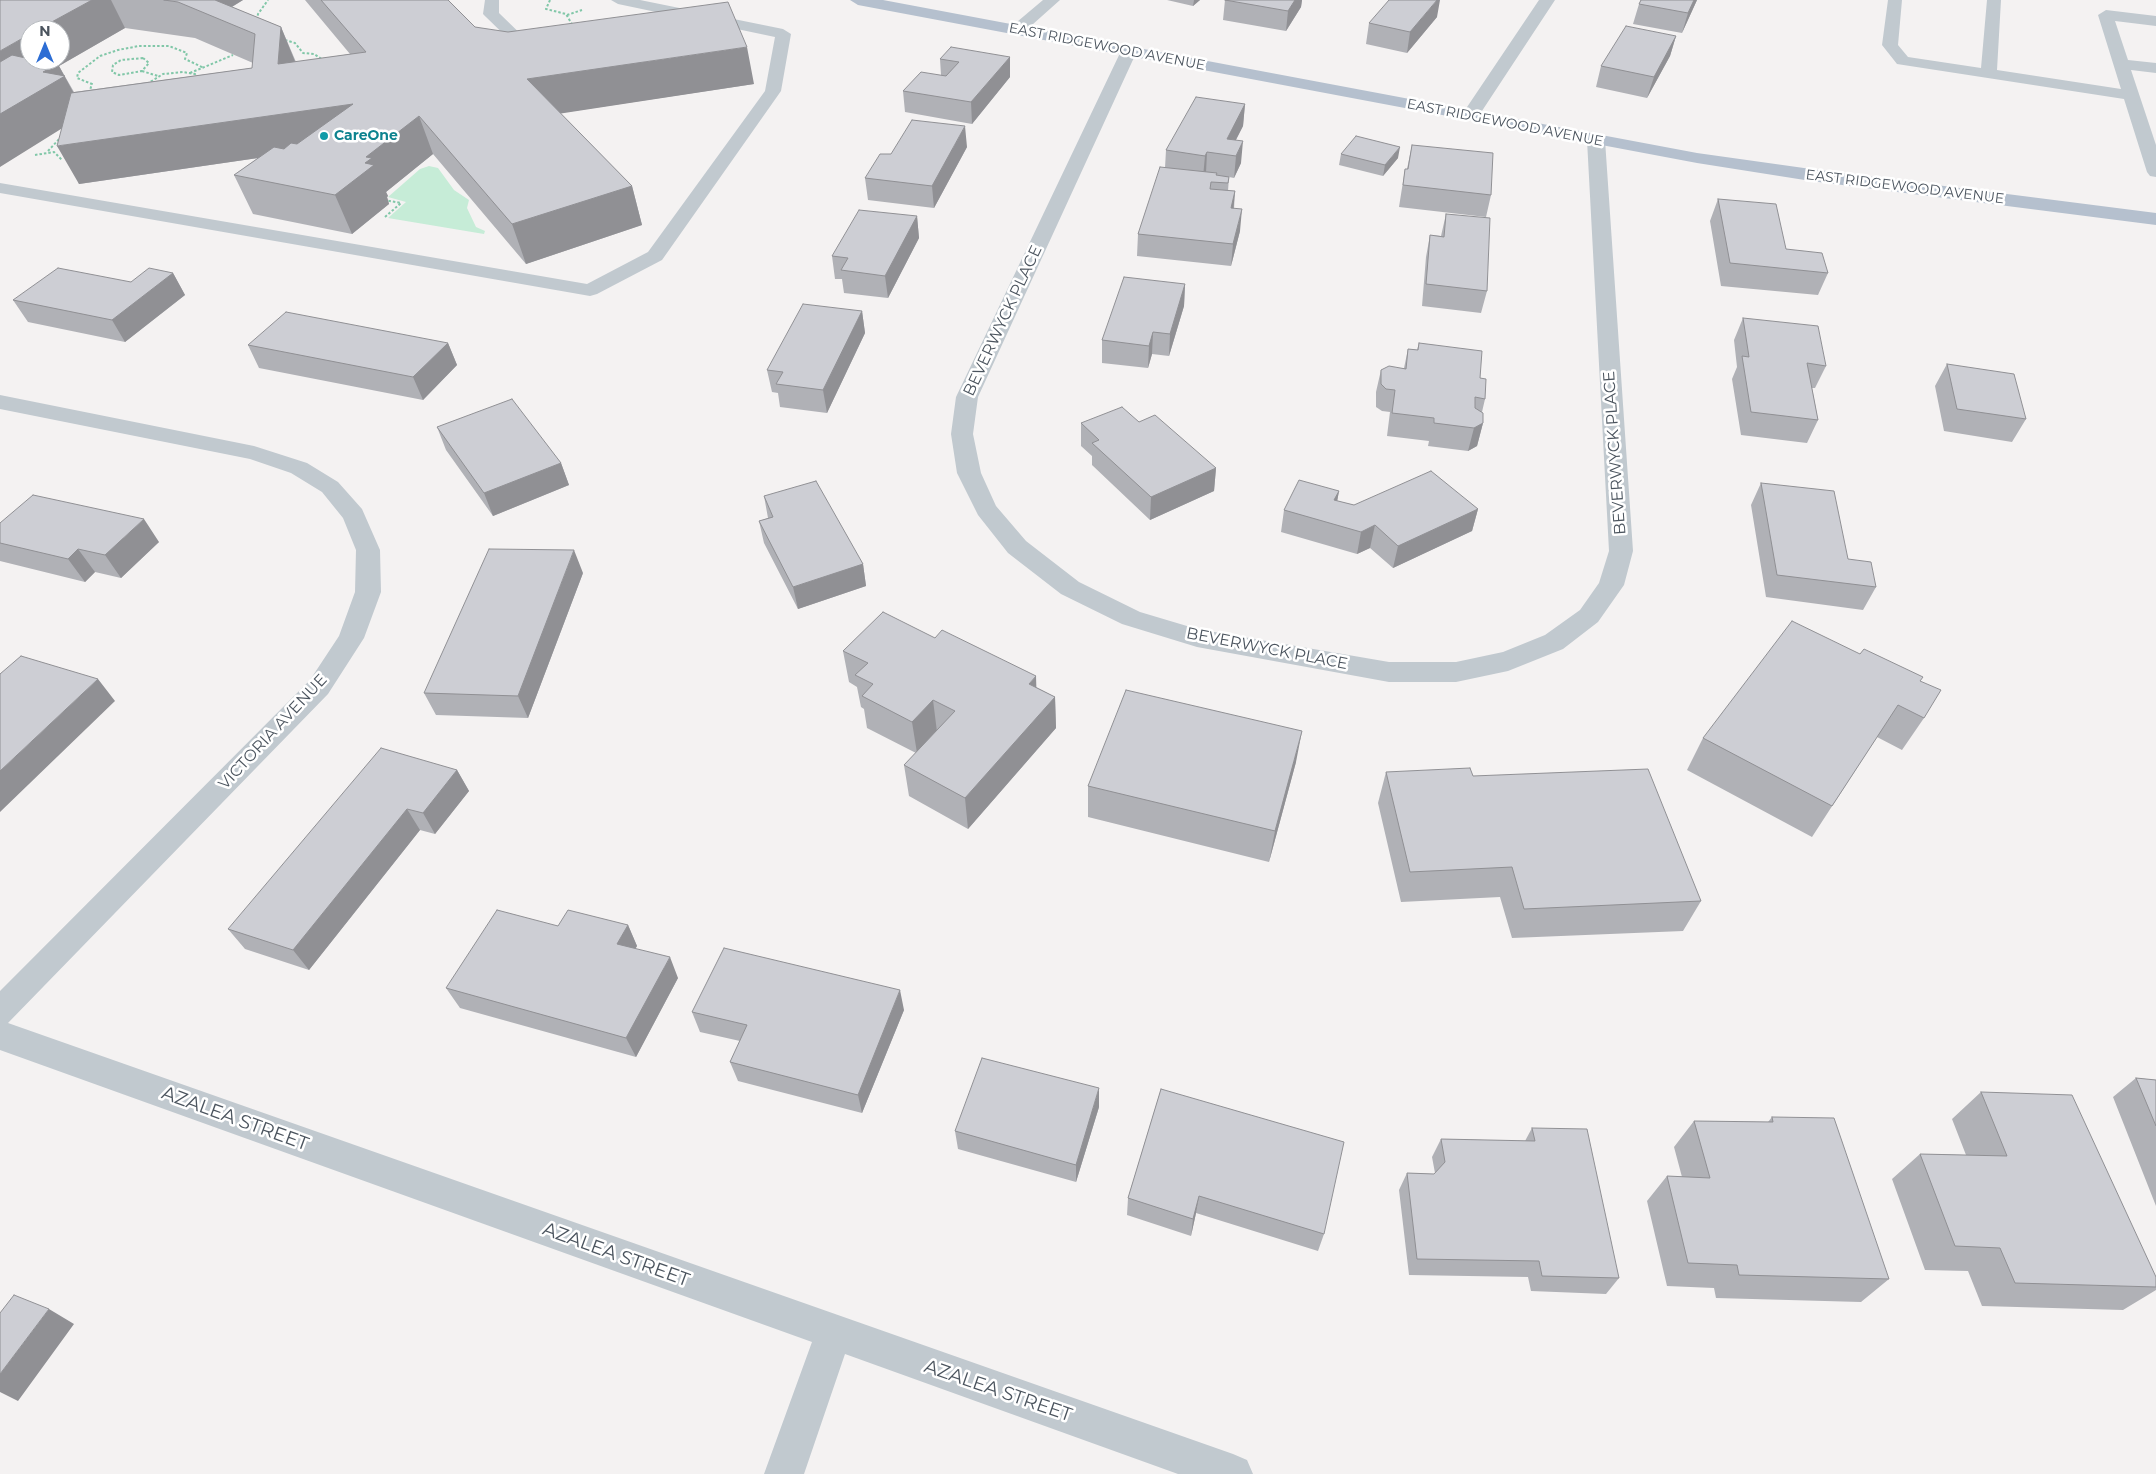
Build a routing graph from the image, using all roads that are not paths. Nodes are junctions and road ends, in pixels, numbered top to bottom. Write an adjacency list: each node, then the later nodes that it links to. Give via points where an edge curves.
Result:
1 (492, 0): 12 (lane, via 491,14 530,51)
2 (618, 0): 8 (lane)
3 (858, 0): 11 (main road, EAST RIDGEWOOD AVENUE)
4 (1052, 0): 11 (street)
5 (1547, 0): 18 (street)
6 (1895, 0): 16 (lane, via 1890,45 1903,62)
7 (1994, 0): 16 (lane)
8 (701, 17): 10 (lane); 21 (lane, via 783,34 773,91 655,256 590,290)
9 (2156, 21): 14 (lane, via 2106,15)
10 (663, 25)
11 (1016, 30): 13 (main road, EAST RIDGEWOOD AVENUE)
12 (549, 47)
13 (1130, 51): 18 (main road, EAST RIDGEWOOD AVENUE); 19 (street, BEVERWYCK PLACE, via 966,397 962,434 969,473 986,509 1017,547 1070,588 1131,618 1197,638 1389,672 1456,672 1508,662 1554,642 1589,616 1611,585 1621,551)
14 (2122, 64): 15 (lane); 17 (lane)
15 (2156, 68)
16 (1989, 74): 17 (lane)
17 (2132, 94): 20 (lane)
18 (1470, 116): 19 (main road, EAST RIDGEWOOD AVENUE)
19 (1596, 140): 22 (main road, EAST RIDGEWOOD AVENUE, via 1810,175)
20 (2156, 172)
21 (0, 188)
22 (2156, 219)
23 (0, 402): 24 (street, VICTORIA AVENUE, via 254,453 299,468 330,487 354,514 368,550 368,592 351,638 319,687)
24 (0, 1012)
25 (0, 1036): 26 (street, AZALEA STREET)
26 (834, 1333): 27 (street); 28 (street, AZALEA STREET)
27 (784, 1474)
28 (1233, 1474)

